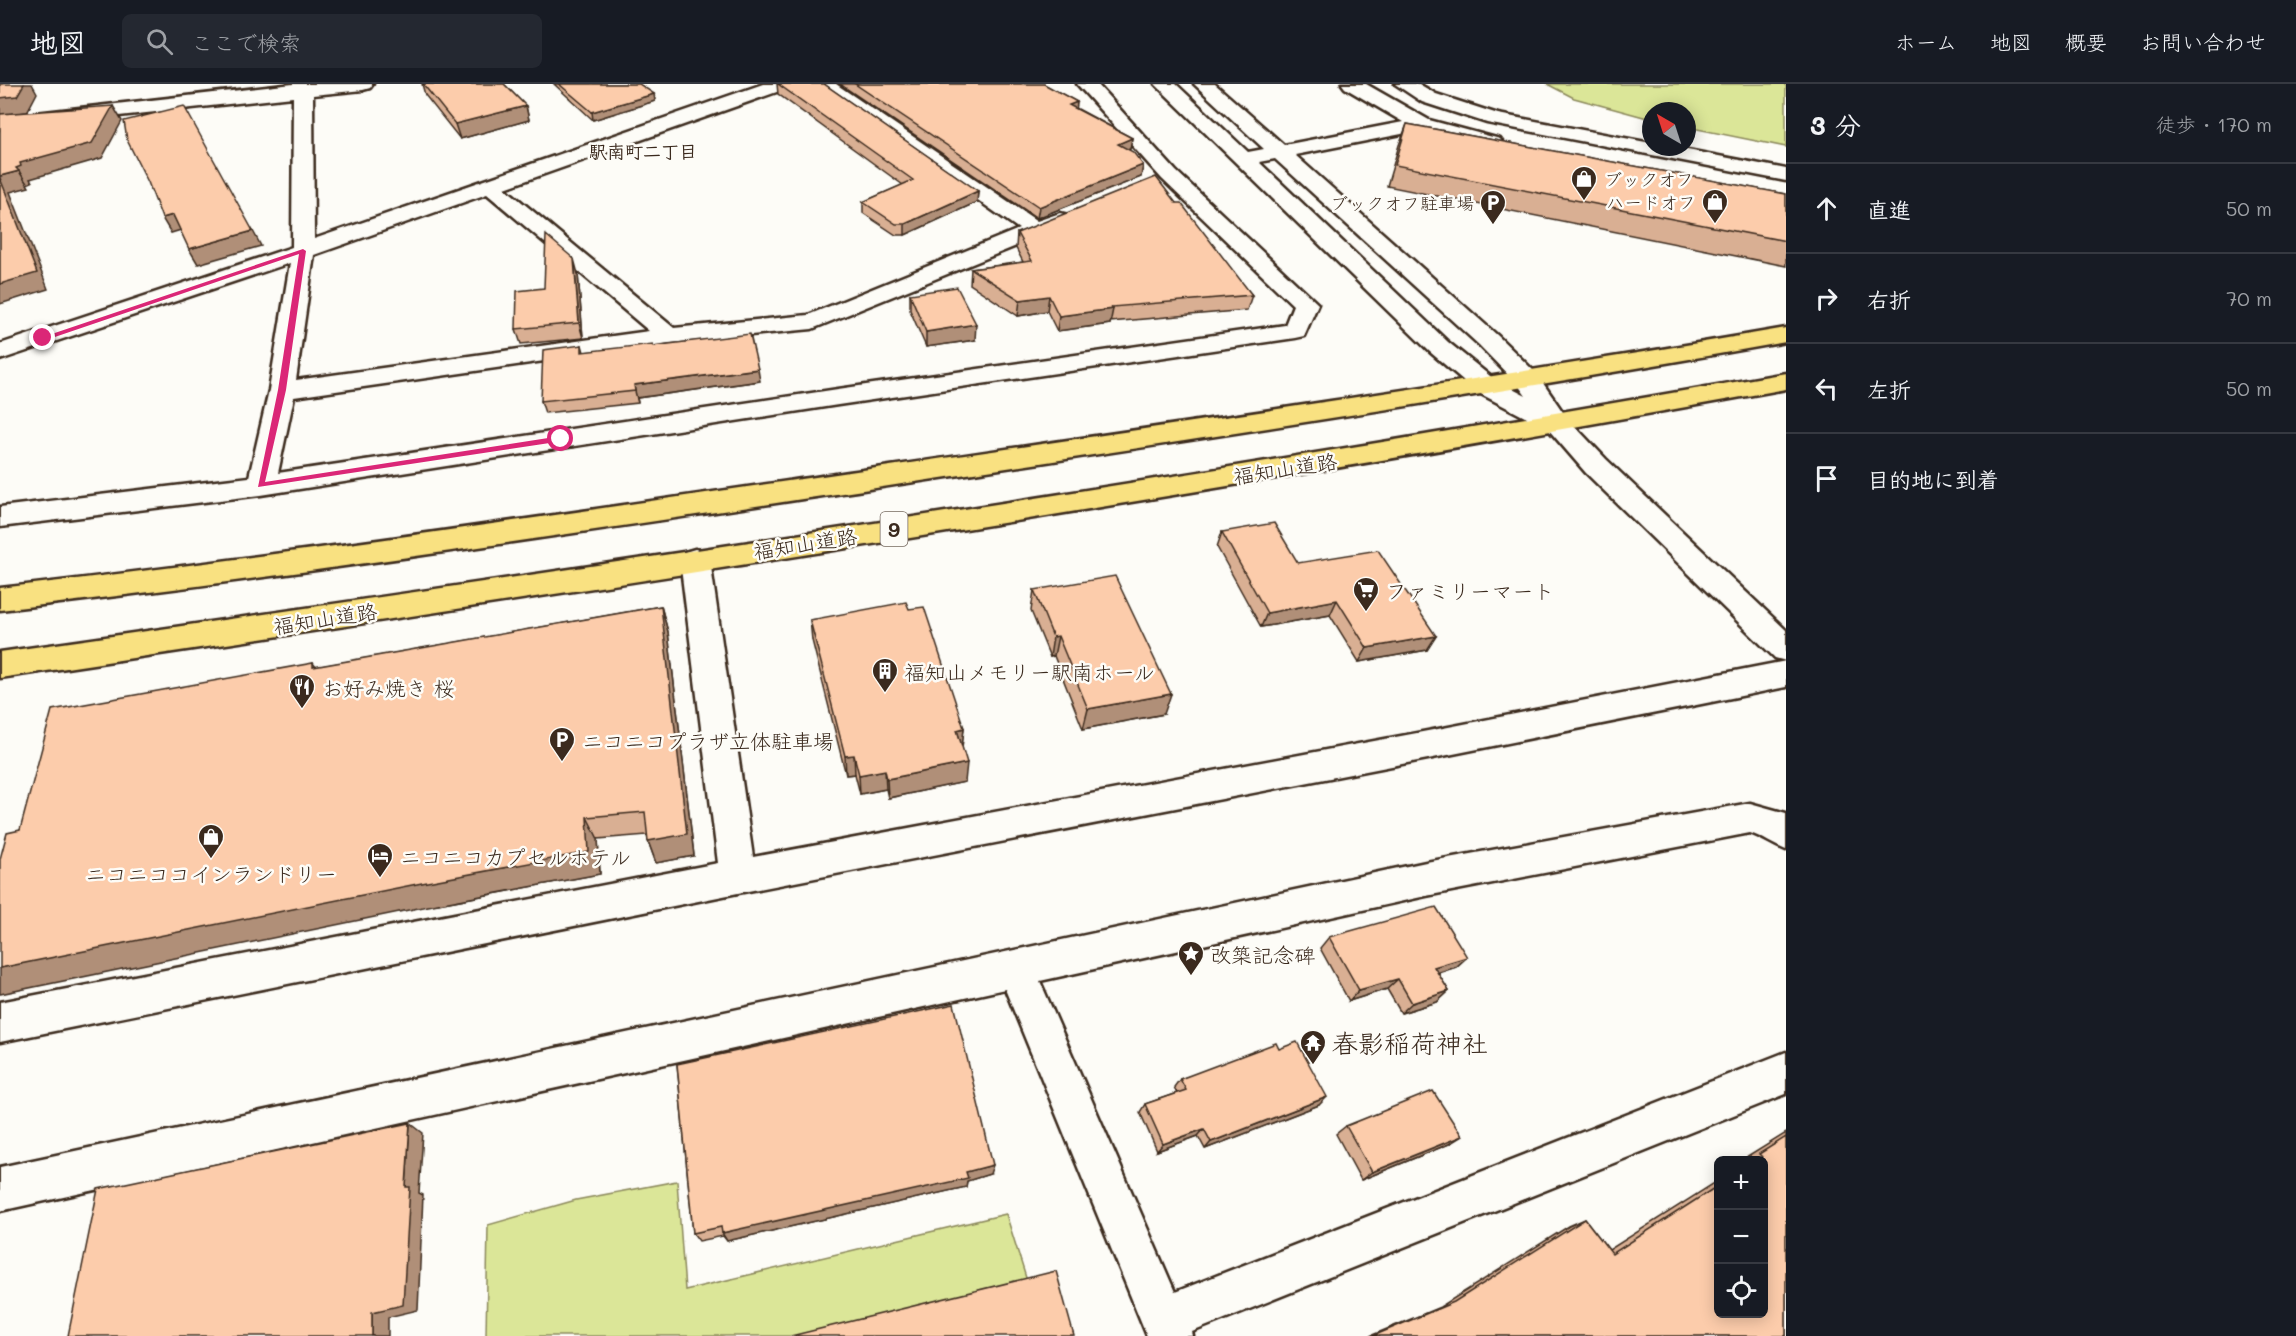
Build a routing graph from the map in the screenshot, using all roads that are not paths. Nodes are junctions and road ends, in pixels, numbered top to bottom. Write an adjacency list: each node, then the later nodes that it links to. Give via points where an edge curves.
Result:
1 (363, 84): 9 (street)
2 (781, 84): 16 (street)
3 (823, 84): 18 (street)
4 (1087, 84): 28 (street, via 1159,179 1306,304 1295,331)
5 (1164, 84): 14 (street)
6 (1204, 84): 13 (street)
7 (1352, 84): 11 (street)
8 (1405, 84): 15 (street, via 1429,98 1494,119)
9 (303, 87): 10 (street); 19 (street)
10 (0, 123)
11 (1422, 124): 12 (street); 13 (street)
12 (1511, 148)
13 (1279, 153): 14 (street); 23 (street)
14 (1244, 159): 25 (street)
15 (1786, 175)
16 (489, 185): 19 (street); 21 (street)
17 (1076, 213): 18 (street)
18 (1035, 230): 21 (street, via 812,322)
19 (303, 251): 22 (street); 26 (street)
20 (1786, 335): 23 (highway)
21 (669, 336): 26 (street)
22 (0, 352)
23 (1527, 379): 25 (highway); 27 (street)
24 (1786, 381): 27 (highway, 福知山道路 / 9)
25 (1486, 386): 27 (street); 31 (highway, via 692,506 118,586)
26 (282, 390): 28 (street)
27 (1558, 424): 30 (highway, 福知山道路 / 9); 32 (street, via 1596,466)
28 (261, 485): 29 (street)
29 (0, 517)
30 (695, 560): 33 (highway, 福知山道路 / 9); 36 (street)
31 (0, 598)
32 (1786, 649)
33 (0, 665)
34 (1786, 674): 36 (street)
35 (1786, 834): 37 (street, via 1775,825 1750,818 1426,879)
36 (738, 876): 38 (street)
37 (1015, 967): 40 (street); 41 (street)
38 (0, 1022)
39 (1786, 1073): 41 (street)
40 (0, 1189)
41 (1167, 1328)

